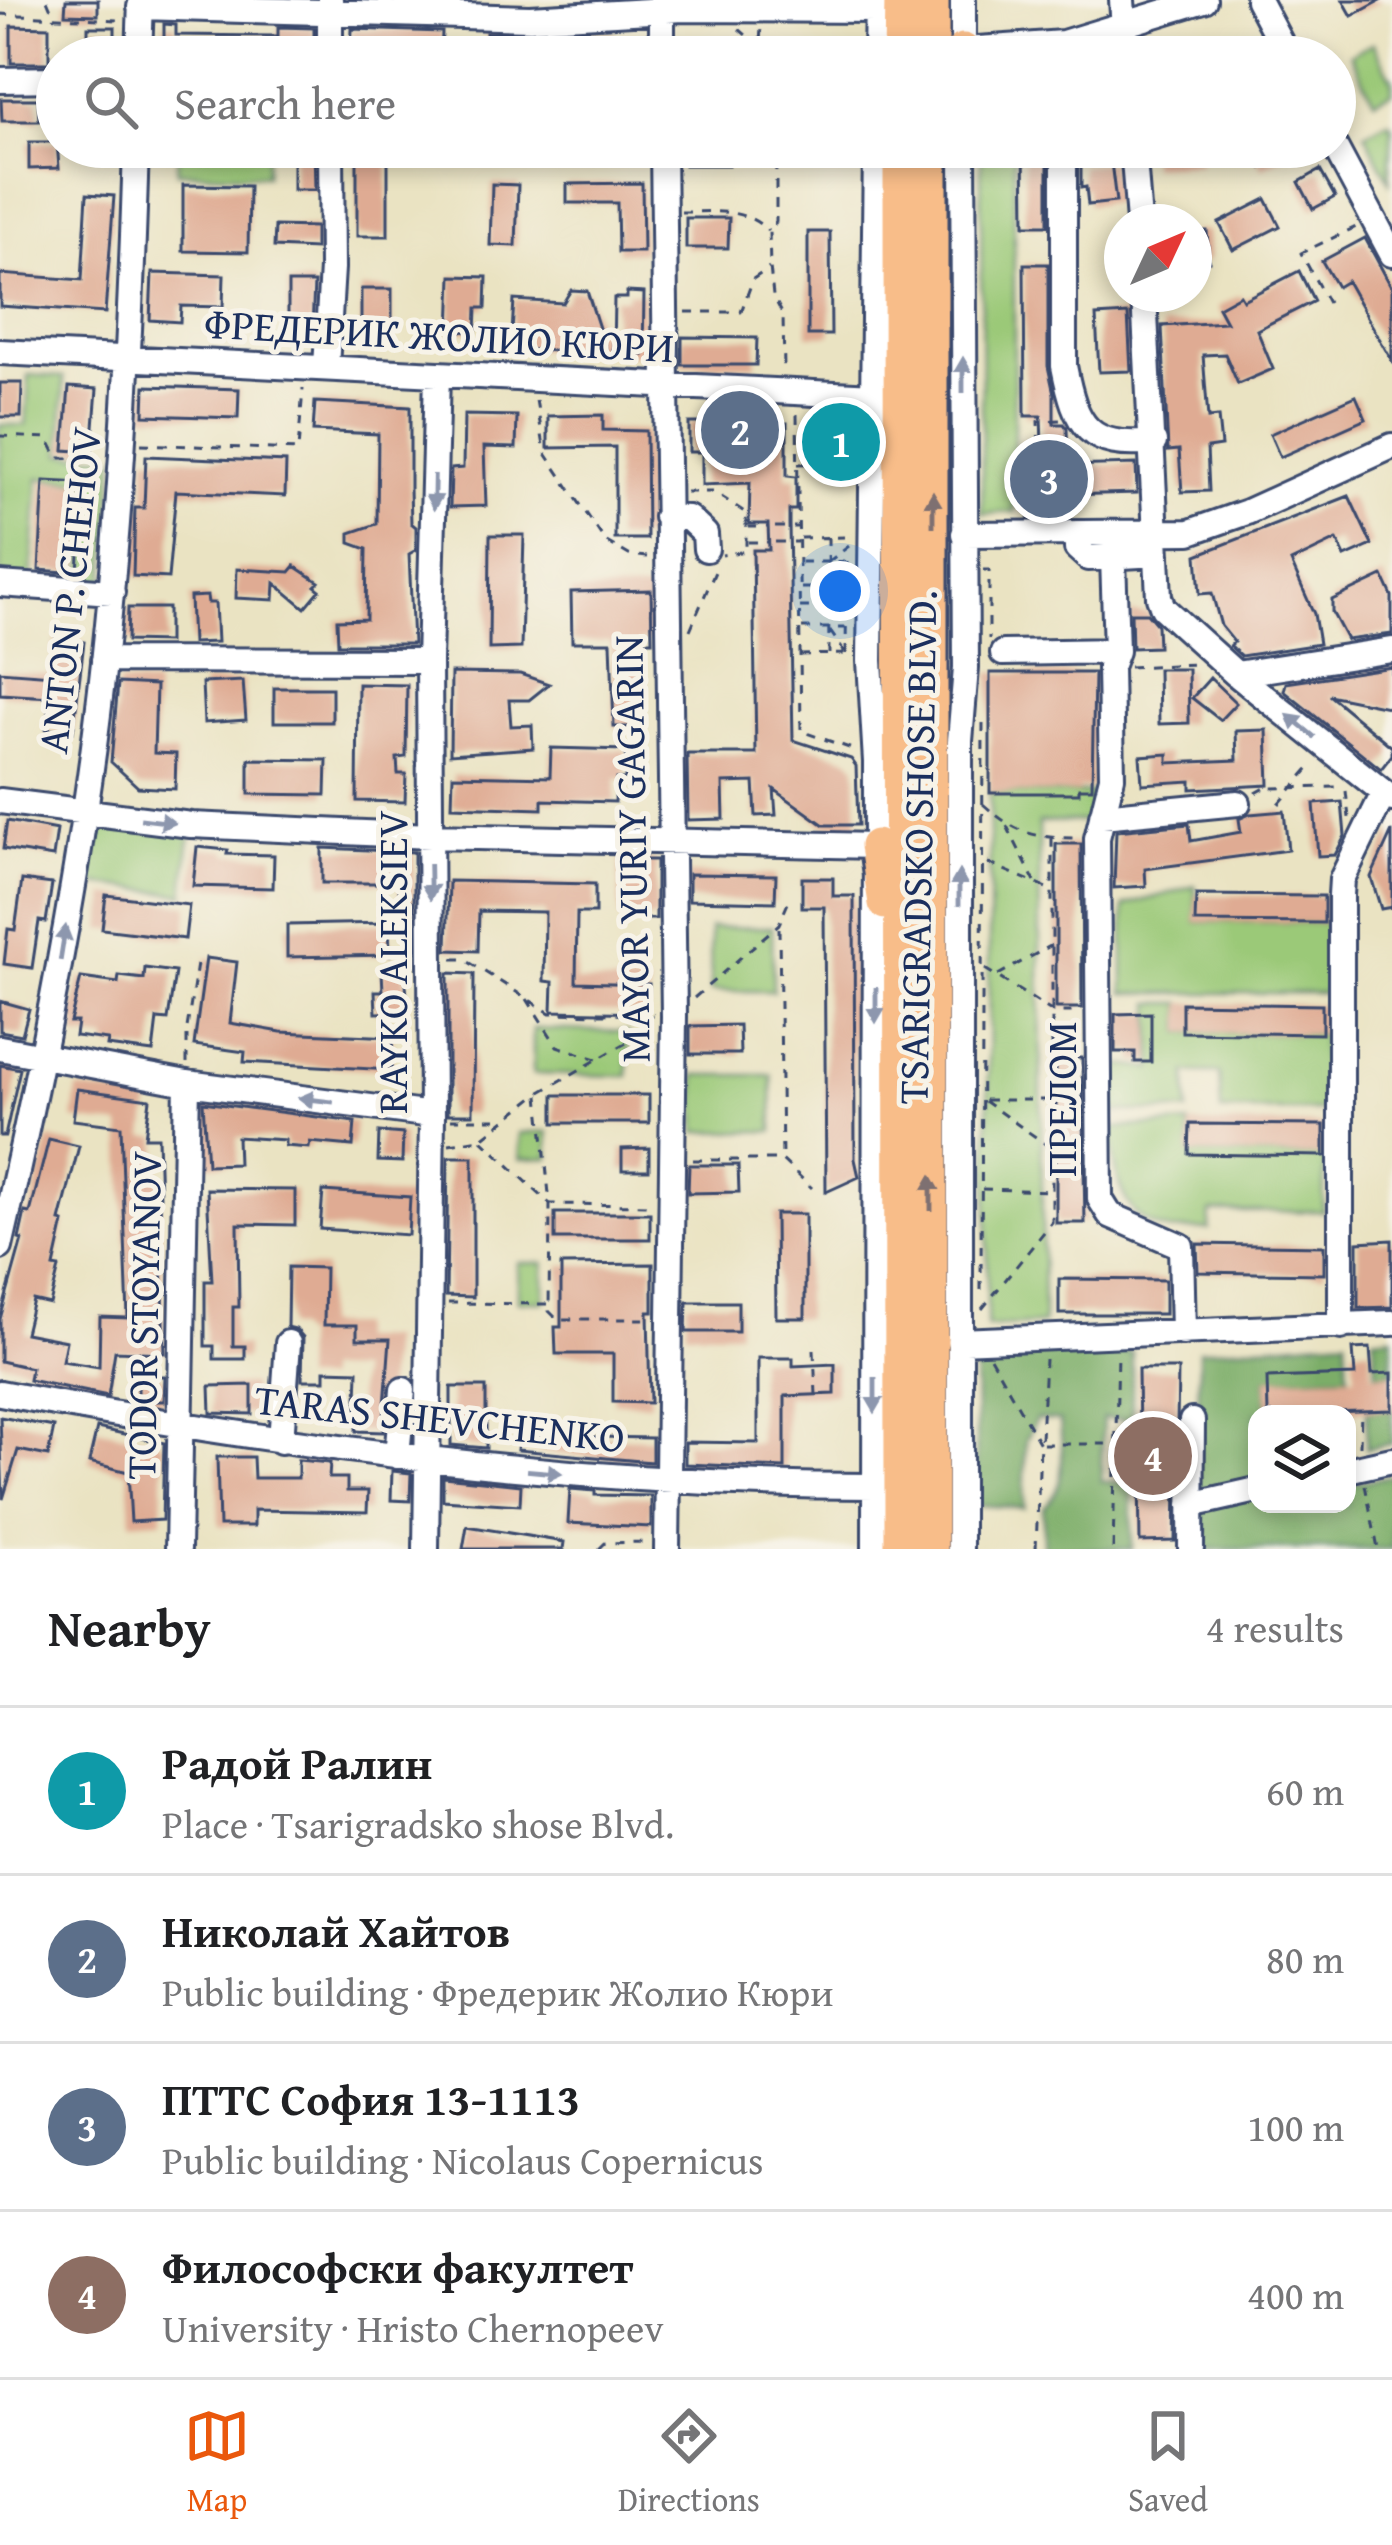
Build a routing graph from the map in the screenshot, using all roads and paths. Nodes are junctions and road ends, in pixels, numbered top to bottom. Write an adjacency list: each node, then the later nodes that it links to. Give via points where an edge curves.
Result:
1 (47, 0): 13 (path)
2 (932, 0): 18 (highway)
3 (963, 0): 19 (street)
4 (1122, 0): 14 (street)
5 (1204, 0): 14 (street)
6 (1258, 0): 22 (street)
7 (885, 3): 10 (street); 16 (street); 17 (highway)
8 (330, 6): 9 (street, via 532,18); 11 (street)
9 (662, 6): 10 (street)
10 (762, 8): 15 (path)
11 (140, 9): 13 (path)
12 (0, 14): 13 (path)
13 (55, 19)
14 (1123, 26): 20 (street); 21 (street)
15 (761, 36)
16 (873, 36)
17 (895, 36)
18 (946, 36)
19 (957, 36)
20 (1098, 36)
21 (1124, 36)
22 (1277, 36)
23 (36, 79): 24 (street)
24 (0, 80)
25 (135, 168): 48 (street, ANTON P. CHEHOV)
26 (331, 168): 49 (street)
27 (663, 168): 45 (street, MAYOR YURIY GAGARIN)
28 (776, 168): 41 (path)
29 (876, 168): 55 (street, TSARIGRADSKO SHOSE BLVD.)
30 (900, 168): 131 (highway, TSARIGRADSKO SHOSE BLVD.)
31 (931, 168): 40 (highway, TSARIGRADSKO SHOSE BLVD.)
32 (946, 168): 40 (highway)
33 (963, 168): 69 (street, TSARIGRADSKO SHOSE BLVD., one-way to 33)
34 (1064, 168): 56 (street, via 1064,366)
35 (1135, 168): 37 (street)
36 (1350, 168): 39 (street)
37 (1138, 204)
38 (677, 212): 41 (path, via 731,212)
39 (1382, 214): 42 (street); 44 (path, via 1301,253)
40 (931, 228): 157 (highway, TSARIGRADSKO SHOSE BLVD., one-way to 40)
41 (769, 232): 43 (path)
42 (1392, 254)
43 (770, 266): 45 (path, via 753,279 741,312); 54 (path, via 783,316 783,370)
44 (1328, 303)
45 (664, 311): 52 (street, MAYOR YURIY GAGARIN)
46 (1145, 312): 58 (street)
47 (0, 352): 48 (street, ФРЕДЕРИК ЖОЛИО КЮРИ)
48 (130, 357): 49 (street, ФРЕДЕРИК ЖОЛИО КЮРИ); 59 (street, ANTON P. CHEHOV)
49 (326, 367): 50 (street, ФРЕДЕРИК ЖОЛИО КЮРИ)
50 (437, 375): 51 (street, ФРЕДЕРИК ЖОЛИО КЮРИ); 100 (street, RAYKO ALEKSIEV, one-way to 100)
51 (534, 380): 52 (street, ФРЕДЕРИК ЖОЛИО КЮРИ); 76 (path, via 545,452 605,541 629,555)
52 (664, 385): 54 (street, ФРЕДЕРИК ЖОЛИО КЮРИ); 64 (street, MAYOR YURIY GAGARIN)
53 (303, 388): 59 (path, via 298,450)
54 (796, 392): 55 (street, ФРЕДЕРИК ЖОЛИО КЮРИ); 62 (path)
55 (875, 396): 118 (street, TSARIGRADSKO SHOSE BLVD.)
56 (1080, 420): 58 (street, via 1091,436 1109,442); 65 (path, via 1038,421)
57 (0, 436): 59 (path, via 48,439 58,458 97,460)
58 (1154, 442): 73 (street)
59 (129, 443): 86 (street, ANTON P. CHEHOV)
60 (1392, 446): 73 (street)
61 (862, 463): 62 (path)
62 (797, 464): 67 (path)
63 (692, 493): 66 (path, via 714,492 746,514)
64 (666, 517): 74 (street, via 688,518 705,534); 76 (street, MAYOR YURIY GAGARIN)
65 (1041, 519)
66 (746, 527): 67 (path); 72 (path)
67 (798, 527): 71 (path)
68 (1077, 533): 69 (street); 73 (street); 75 (street, via 1080,553)
69 (964, 534): 163 (street, TSARIGRADSKO SHOSE BLVD., one-way to 69)
70 (828, 537): 71 (path); 78 (path); 78 (path, via 860,537)
71 (799, 540): 72 (path); 77 (path)
72 (746, 542): 92 (path, via 746,551 723,555 686,638)
73 (1156, 544): 75 (street); 102 (street, via 1163,608)
74 (706, 549)
75 (1113, 556): 98 (street, ПРЕЛОМ)
76 (667, 559): 92 (street, MAYOR YURIY GAGARIN)
77 (799, 562): 78 (path); 83 (path)
78 (828, 562): 79 (path); 84 (path)
79 (847, 562): 80 (path); 85 (path)
80 (859, 562)
81 (981, 570): 93 (path, via 989,570)
82 (0, 584): 86 (street)
83 (800, 588): 84 (path); 87 (path)
84 (828, 588): 85 (path); 88 (path)
85 (847, 588): 91 (path)
86 (112, 592): 99 (street, ANTON P. CHEHOV)
87 (800, 607): 88 (path); 89 (path)
88 (828, 607): 90 (path)
89 (800, 628): 90 (path); 97 (path)
90 (828, 628): 91 (path); 95 (path); 96 (path)
91 (846, 628): 96 (path)
92 (668, 639): 117 (street, MAYOR YURIY GAGARIN)
93 (996, 647): 98 (street)
94 (1392, 650): 102 (street)
95 (829, 654): 96 (path); 97 (path)
96 (846, 654)
97 (800, 655): 104 (path, via 801,731)
98 (1113, 659): 101 (path); 114 (street, ПРЕЛОМ, via 1112,777)
99 (104, 660): 100 (street); 112 (street, ANTON P. CHEHOV)
100 (429, 662): 115 (street, RAYKO ALEKSIEV)
101 (1210, 664)
102 (1236, 674): 107 (street, one-way to 102)
103 (983, 712): 109 (path)
104 (859, 751)
105 (1321, 754): 106 (path)
106 (1293, 788): 110 (path, via 1264,788); 111 (path); 119 (path, via 1346,787)
107 (1388, 796): 119 (street)
108 (0, 801): 112 (street)
109 (982, 802): 113 (path); 120 (path)
110 (1238, 803): 114 (street)
111 (1279, 804)
112 (84, 812): 115 (street, one-way to 115); 136 (street, ANTON P. CHEHOV, one-way to 112)
113 (1006, 824): 116 (path); 121 (path)
114 (1100, 827): 116 (path); 133 (street, ПРЕЛОМ)
115 (430, 836): 117 (street); 126 (street, RAYKO ALEKSIEV, one-way to 126)
116 (1052, 838): 122 (path)
117 (670, 842): 118 (street); 134 (street, MAYOR YURIY GAGARIN)
118 (876, 846): 131 (highway); 182 (street, TSARIGRADSKO SHOSE BLVD., one-way to 182)
119 (1356, 847): 160 (street, via 1340,908)
120 (985, 862): 121 (path); 128 (path)
121 (1036, 884): 122 (path)
122 (1052, 890): 125 (path)
123 (788, 903): 124 (path)
124 (779, 924): 134 (path); 148 (path)
125 (1053, 945): 129 (path); 132 (path)
126 (431, 959): 130 (path, via 464,958); 142 (street, RAYKO ALEKSIEV)
127 (197, 964): 138 (path)
128 (984, 968): 129 (path); 140 (path)
129 (996, 976): 132 (path)
130 (526, 998): 134 (path, via 550,1013); 137 (path, via 557,1046)
131 (900, 998): 190 (highway, TSARIGRADSKO SHOSE BLVD.)
132 (1053, 1012): 133 (path); 141 (path)
133 (1100, 1012): 161 (street, ПРЕЛОМ, via 1100,1199 1110,1215 1181,1246)
134 (674, 1016): 137 (path); 147 (street, MAYOR YURIY GAGARIN)
135 (0, 1048): 136 (street)
136 (44, 1058): 138 (street); 154 (street, ANTON P. CHEHOV)
137 (598, 1059): 139 (path)
138 (187, 1083): 142 (street, one-way to 138); 173 (street, TODOR STOYANOV)
139 (539, 1093): 143 (path); 152 (path)
140 (983, 1100): 141 (path); 146 (path); 150 (path)
141 (1053, 1100): 146 (path)
142 (432, 1115): 143 (path); 145 (street, RAYKO ALEKSIEV)
143 (507, 1119): 144 (path)
144 (481, 1139): 145 (path); 152 (path)
145 (432, 1145): 155 (street, RAYKO ALEKSIEV)
146 (1053, 1149): 151 (path)
147 (672, 1160): 148 (path); 153 (street, MAYOR YURIY GAGARIN)
148 (782, 1160): 149 (path)
149 (812, 1189)
150 (982, 1189): 151 (path); 151 (path, via 981,1310 1052,1222)
151 (1052, 1191)
152 (550, 1204): 153 (path); 156 (path)
153 (671, 1205): 158 (street, MAYOR YURIY GAGARIN)
154 (0, 1247)
155 (431, 1303): 156 (path); 179 (street, RAYKO ALEKSIEV)
156 (549, 1304): 158 (path, via 556,1319)
157 (931, 1310): 191 (highway, TSARIGRADSKO SHOSE BLVD.); 192 (highway, via 946,1401 946,1512)
158 (671, 1319): 181 (street, MAYOR YURIY GAGARIN)
159 (1392, 1323): 160 (street)
160 (1342, 1327): 161 (street)
161 (1183, 1334): 162 (street)
162 (1045, 1339): 163 (street); 175 (path)
163 (970, 1341): 175 (path); 192 (street, TSARIGRADSKO SHOSE BLVD.)
164 (288, 1343): 174 (street)
165 (814, 1350): 169 (path)
166 (1118, 1369): 176 (path)
167 (403, 1390): 177 (street)
168 (0, 1393): 173 (street, TARAS SHEVCHENKO)
169 (816, 1395)
170 (1360, 1412): 172 (path)
171 (1192, 1421): 184 (street)
172 (1360, 1424)
173 (179, 1427): 174 (street, TARAS SHEVCHENKO); 186 (street, TODOR STOYANOV)
174 (281, 1441): 177 (street, TARAS SHEVCHENKO)
175 (1040, 1444): 176 (path); 193 (path)
176 (1118, 1444): 194 (path)
177 (397, 1456): 179 (street, TARAS SHEVCHENKO)
178 (1392, 1460): 180 (street)
179 (428, 1461): 181 (street, TARAS SHEVCHENKO, one-way to 181); 187 (street, RAYKO ALEKSIEV)
180 (1356, 1468)
181 (668, 1483): 182 (street, TARAS SHEVCHENKO); 185 (street, MAYOR YURIY GAGARIN)
182 (875, 1486): 189 (street, TSARIGRADSKO SHOSE BLVD.)
183 (1248, 1492): 184 (street)
184 (1191, 1505): 195 (street)
185 (667, 1546): 188 (path)
186 (178, 1549)
187 (426, 1549)
188 (599, 1549)
189 (875, 1549)
190 (901, 1549)
191 (931, 1549)
192 (957, 1549)
193 (1036, 1549)
194 (1113, 1549)
195 (1191, 1549)

